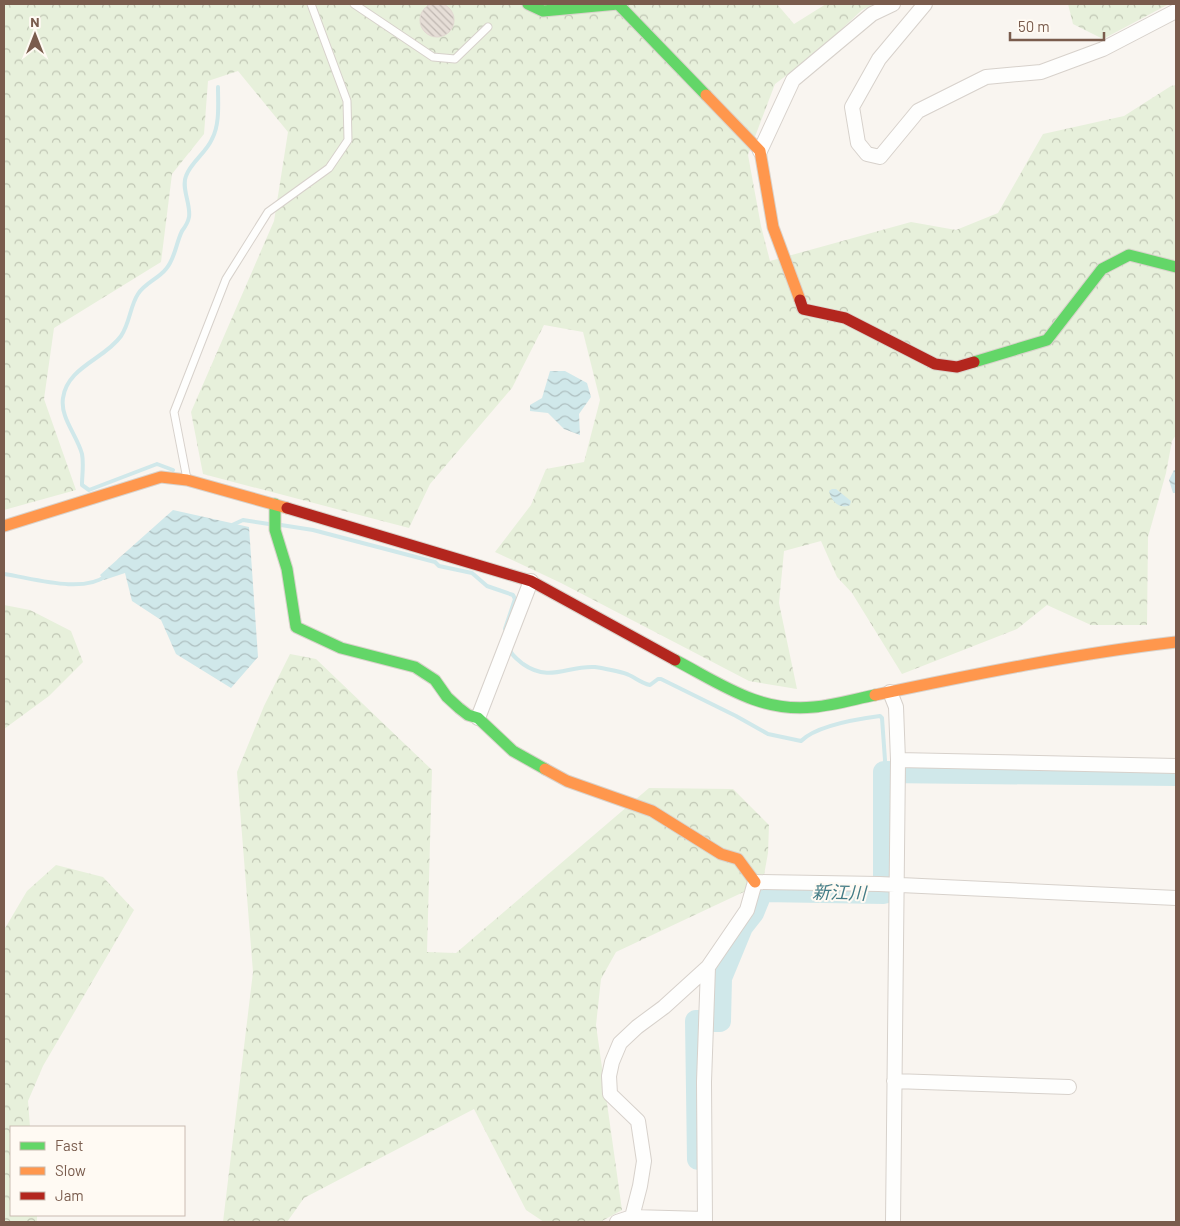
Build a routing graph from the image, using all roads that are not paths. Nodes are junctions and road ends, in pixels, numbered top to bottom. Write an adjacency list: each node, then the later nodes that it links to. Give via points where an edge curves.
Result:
1 (311, 4): 10 (lane, via 347,101 348,140 329,168 268,212 226,279 174,412)
2 (354, 4): 7 (lane, via 433,57 455,59)
3 (528, 4): 8 (street, via 543,11 618,4)
4 (893, 4): 8 (street, via 872,14 793,80)
5 (925, 4): 6 (street, via 879,59 852,108 858,143 867,154 880,157 918,111 986,77 1041,72 1103,49)
6 (1176, 10)
7 (488, 27)
8 (760, 151): 9 (street, via 773,227 803,309 845,318 935,364 957,366 1047,340 1102,269 1129,255)
9 (1176, 267)
10 (187, 480): 11 (street); 12 (street, via 161,477)
11 (276, 504): 13 (street); 16 (street, via 273,527 286,567 296,627 341,648 415,667 435,680 459,708)
12 (4, 526)
13 (531, 581): 15 (street, via 744,697 761,703 780,708 816,707); 16 (street)
14 (1176, 642): 15 (street, via 1070,655)
15 (890, 692): 17 (street, via 896,707)
16 (478, 718): 19 (street, via 513,751 531,762 568,782 652,810 721,854 738,859)
17 (898, 760): 18 (street); 20 (street)
18 (1176, 766)
19 (755, 882): 20 (street); 22 (street, via 747,910)
20 (895, 885): 21 (street); 23 (street)
21 (1176, 898)
22 (708, 967): 25 (street, via 620,1043 612,1062 610,1094 638,1121 644,1161); 26 (street, via 704,1082)
23 (894, 1081): 24 (street); 28 (street)
24 (1069, 1087)
25 (632, 1217): 26 (street); 27 (street)
26 (705, 1221)
27 (617, 1222)
28 (893, 1222)

